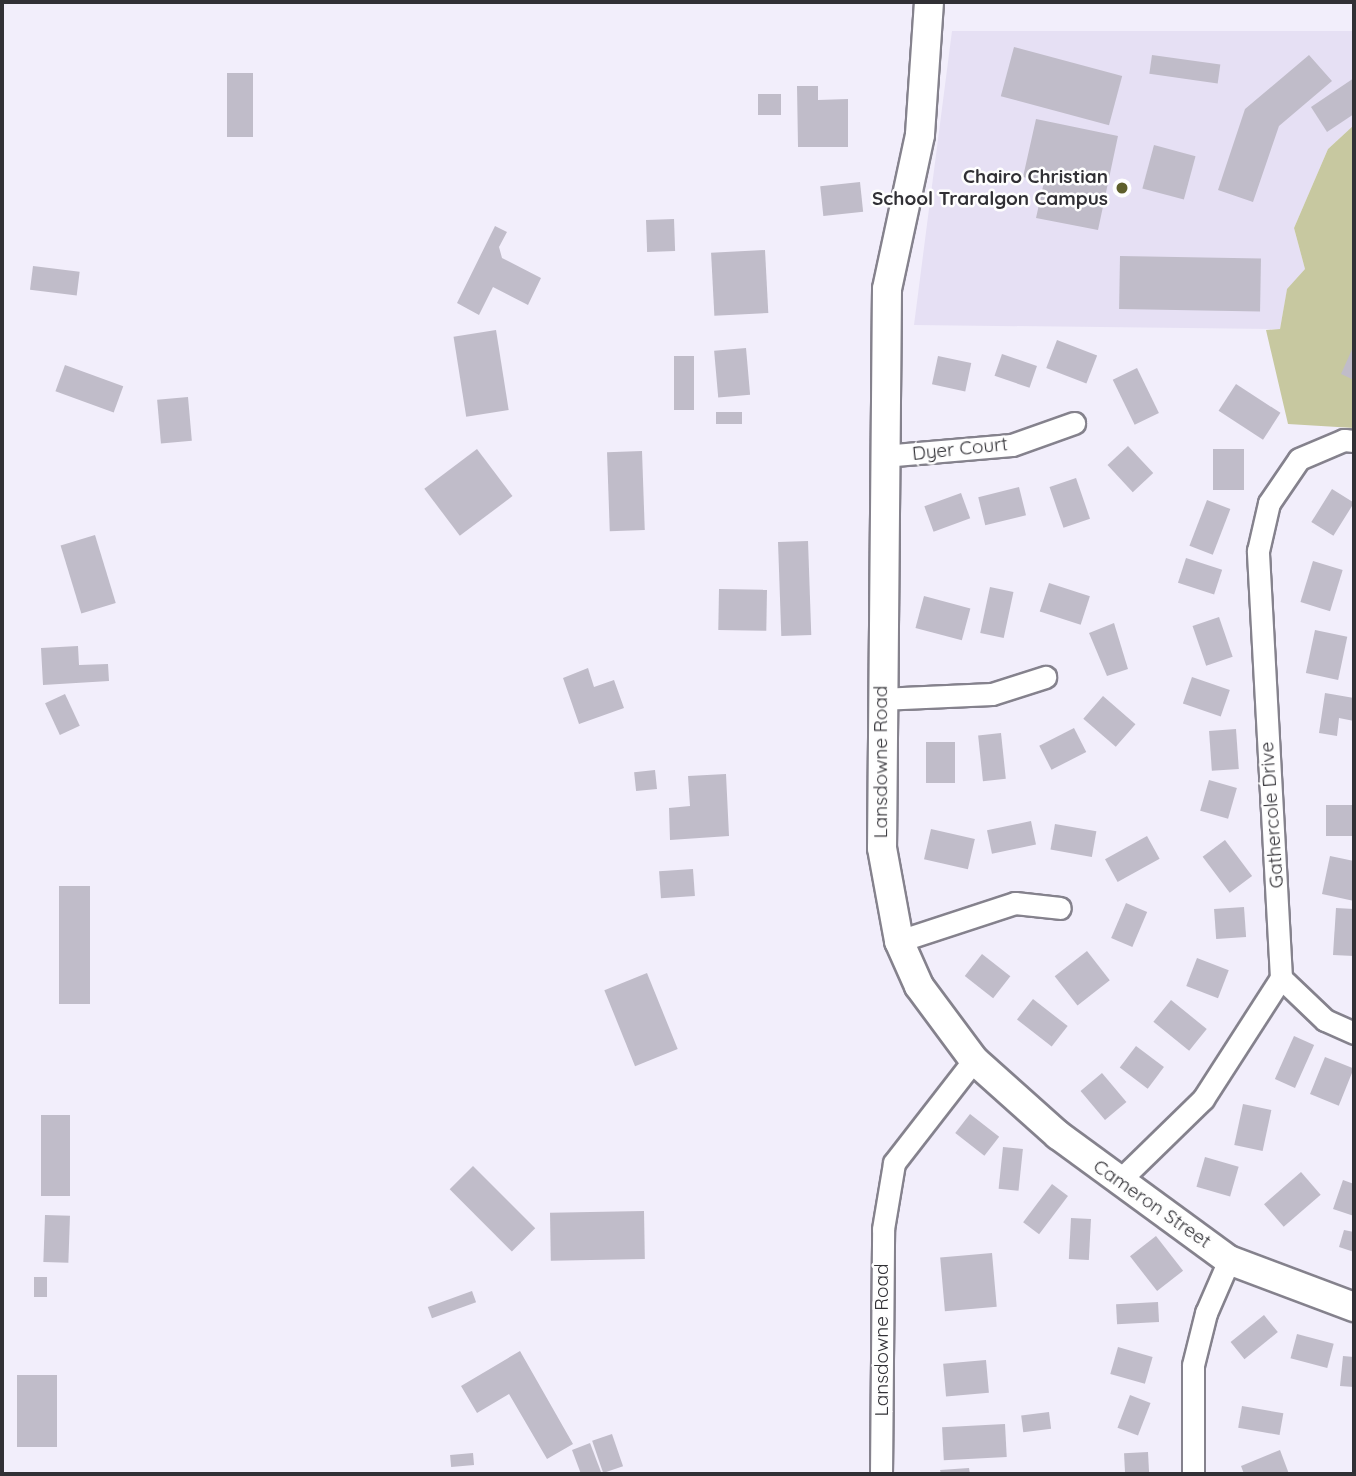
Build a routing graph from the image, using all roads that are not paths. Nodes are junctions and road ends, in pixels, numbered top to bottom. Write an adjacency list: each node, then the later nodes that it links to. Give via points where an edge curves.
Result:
1 (929, 2): 4 (street, Lansdowne Road, via 920,135 887,289)
2 (1074, 423): 4 (street, Dyer Court, via 1012,445)
3 (1354, 441): 9 (street, Gathercole Drive, via 1344,440 1299,459 1269,503 1258,551)
4 (883, 456): 6 (street, Lansdowne Road)
5 (1045, 677): 6 (street, via 992,694)
6 (880, 699): 8 (street, Lansdowne Road, via 882,848)
7 (1060, 908): 8 (street, via 1015,903)
8 (899, 942): 11 (street, Lansdowne Road, via 919,986)
9 (1281, 978): 10 (street, via 1325,1020); 12 (street, via 1203,1099)
10 (1354, 1033)
11 (974, 1060): 12 (street, Cameron Street); 15 (street, Lansdowne Road, via 894,1163 883,1229)
12 (1118, 1182): 13 (street, Cameron Street)
13 (1229, 1260): 14 (street, Cameron Street); 16 (street, via 1206,1313 1193,1365)
14 (1354, 1307)
15 (881, 1474)
16 (1193, 1474)

